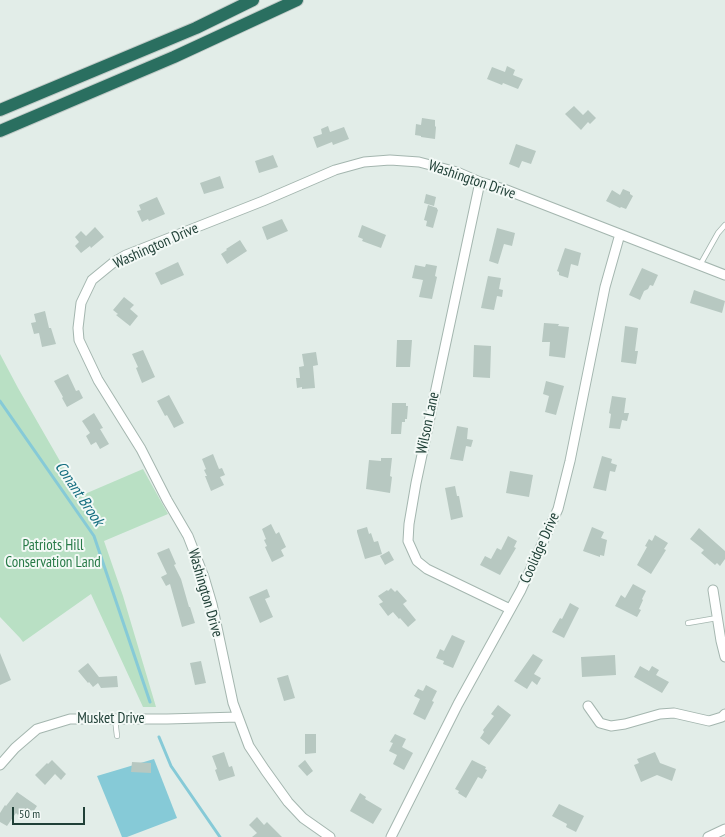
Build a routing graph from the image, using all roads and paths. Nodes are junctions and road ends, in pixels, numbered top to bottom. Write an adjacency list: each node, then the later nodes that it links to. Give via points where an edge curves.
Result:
1 (253, 0): 3 (highway, via 196,28)
2 (297, 0): 4 (highway, via 174,57)
3 (0, 110)
4 (0, 130)
5 (480, 182): 7 (street, Washington Drive); 11 (street, Wilson Lane, via 416,483 408,524 408,541 417,561 427,569); 17 (street, Washington Drive, via 457,172 419,162 384,160 352,165 126,255 92,280 86,290 81,303 79,340 98,380 141,449 188,536 212,604)
6 (725, 225): 8 (lane)
7 (620, 234): 8 (street, Washington Drive); 11 (street, Coolidge Drive, via 605,288 558,509)
8 (700, 265): 9 (street, Washington Drive)
9 (725, 275)
10 (713, 590): 12 (street)
11 (510, 609): 23 (street, Coolidge Drive, via 458,704)
12 (717, 618): 13 (lane); 14 (street)
13 (688, 623)
14 (725, 656)
15 (588, 706): 16 (street, via 600,723 611,726 660,714 674,713 709,721)
16 (725, 714)
17 (238, 717): 18 (street, Musket Drive); 22 (street, Washington Drive, via 249,746 288,802 303,818)
18 (115, 719): 19 (lane); 20 (street, Musket Drive, via 70,719 37,729)
19 (117, 736)
20 (2, 759)
21 (725, 829): 24 (street)
22 (330, 837)
23 (391, 837)
24 (708, 837)

